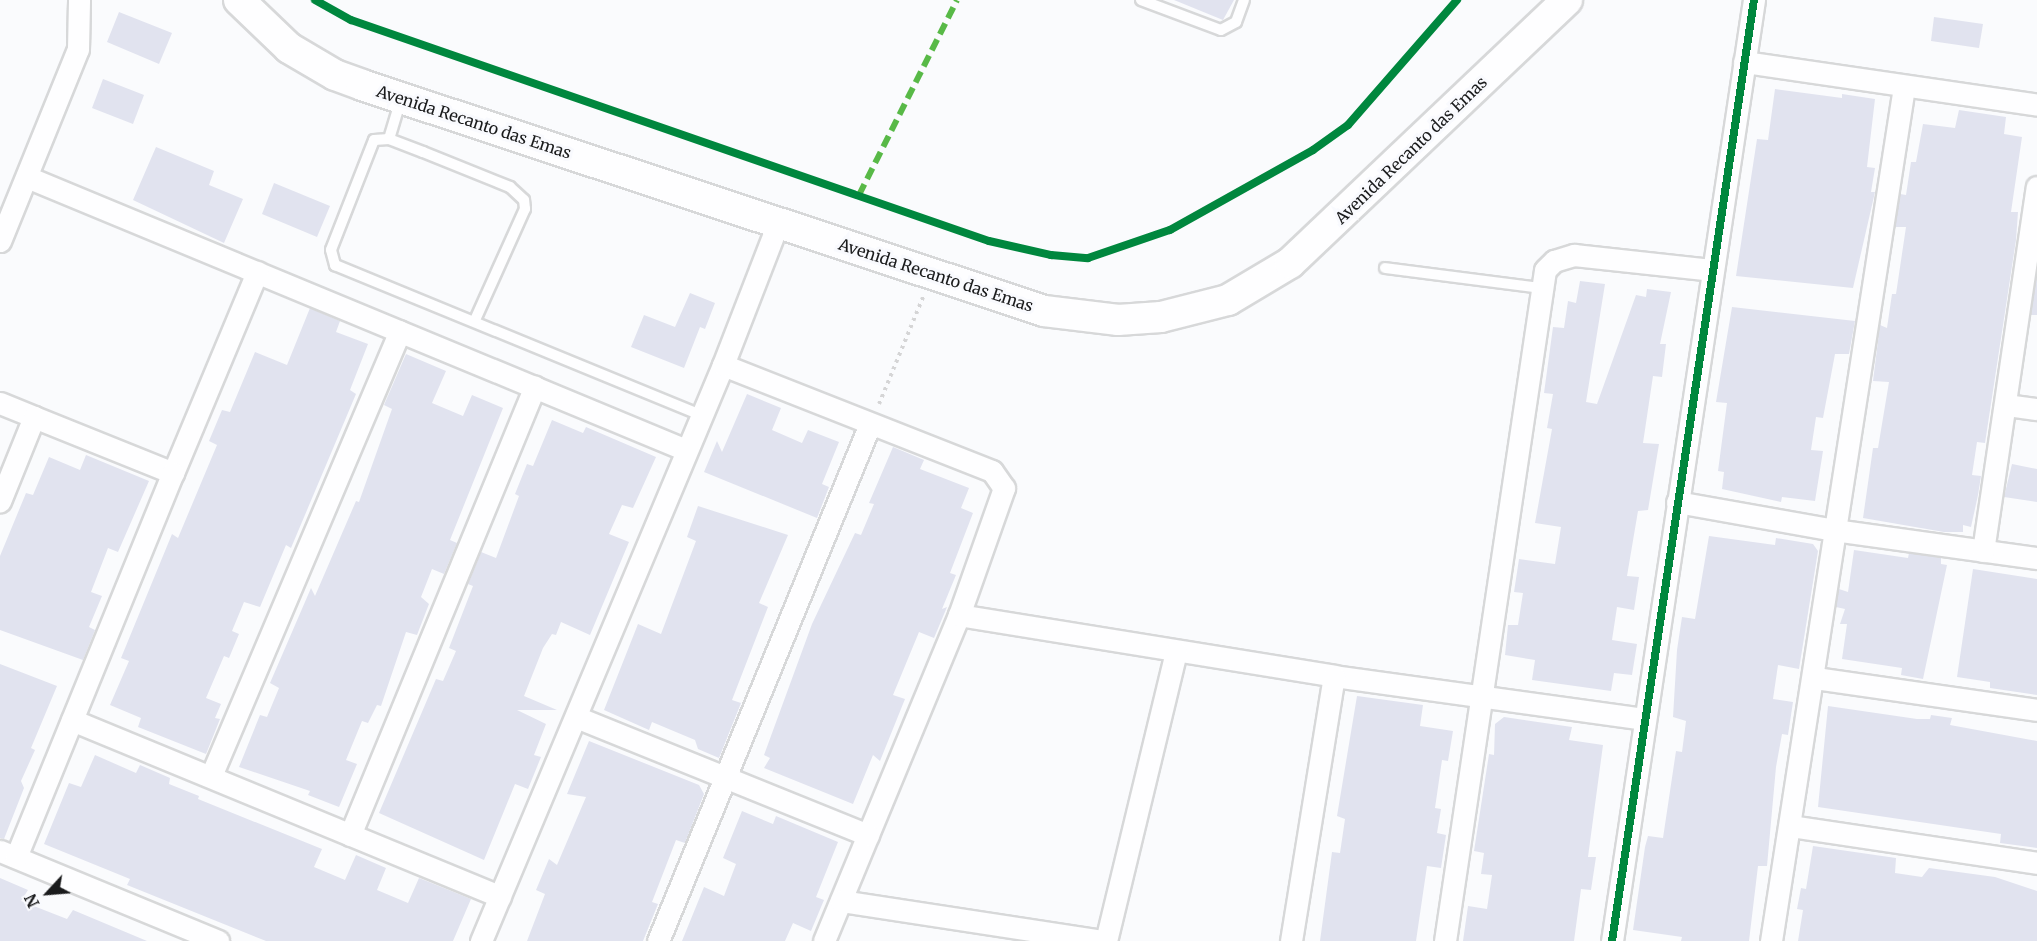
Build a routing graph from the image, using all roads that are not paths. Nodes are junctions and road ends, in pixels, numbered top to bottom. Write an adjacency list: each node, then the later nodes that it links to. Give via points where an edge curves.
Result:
1 (79, 0): 12 (street, via 78,49)
2 (239, 0): 9 (main road, Avenida Recanto das Emas, via 268,31 312,63)
3 (1141, 0): 4 (lane, via 1221,30 1236,22)
4 (1244, 0)
5 (1567, 0): 14 (main road, Avenida Recanto das Emas, via 1321,237 1262,283 1228,300 1161,318 1078,318 1044,311)
6 (1754, 0): 7 (street)
7 (1744, 62): 8 (street); 18 (street)
8 (1904, 87): 10 (street); 35 (street)
9 (401, 99): 11 (lane); 14 (main road, Avenida Recanto das Emas)
10 (2037, 105)
11 (389, 139): 21 (lane, via 510,187 524,200 525,209); 21 (lane, via 378,138 371,143 331,250 332,260)
12 (27, 177): 15 (street); 19 (street)
13 (2037, 188): 16 (street)
14 (778, 223): 23 (street)
15 (2, 228)
16 (2032, 257): 26 (street)
17 (1385, 268): 20 (lane)
18 (1711, 270): 20 (street, via 1574,255 1554,261 1545,270); 34 (street)
19 (257, 272): 22 (street); 32 (street)
20 (1541, 288): 42 (street)
21 (475, 320): 28 (lane)
22 (400, 331): 24 (street); 47 (street)
23 (723, 365): 28 (street); 30 (street)
24 (535, 387): 31 (street); 50 (street)
25 (0, 403): 29 (street)
26 (2007, 405): 27 (street); 36 (street)
27 (2037, 409)
28 (700, 415): 31 (street)
29 (34, 417): 32 (street); 33 (street)
30 (870, 424): 38 (street, via 992,471 1000,479 1003,498); 48 (street)
31 (686, 450): 44 (street)
32 (173, 473): 46 (street)
33 (0, 501)
34 (1677, 502): 35 (street); 45 (street)
35 (1834, 530): 36 (street); 41 (street)
36 (1983, 550): 37 (street)
37 (2037, 558)
38 (959, 615): 39 (street); 51 (street)
39 (1176, 652): 40 (street); 60 (street)
40 (1334, 676): 42 (street); 61 (street)
41 (1815, 678): 43 (street); 49 (street)
42 (1483, 696): 45 (street); 62 (street)
43 (2037, 710)
44 (576, 717): 48 (street); 54 (street)
45 (1644, 719): 63 (street)
46 (72, 720): 47 (street); 52 (street)
47 (211, 776): 50 (street)
48 (726, 779): 51 (street); 58 (street)
49 (1790, 826): 53 (street); 64 (street)
50 (350, 835): 54 (street)
51 (868, 835): 55 (street)
52 (8, 854): 56 (street)
53 (2037, 863)
54 (500, 896): 57 (street)
55 (841, 901): 59 (street); 60 (street)
56 (218, 941)
57 (482, 941)
58 (658, 941)
59 (824, 941)
60 (1104, 941)
61 (1291, 941)
62 (1445, 941)
63 (1612, 941)
64 (1771, 941)

